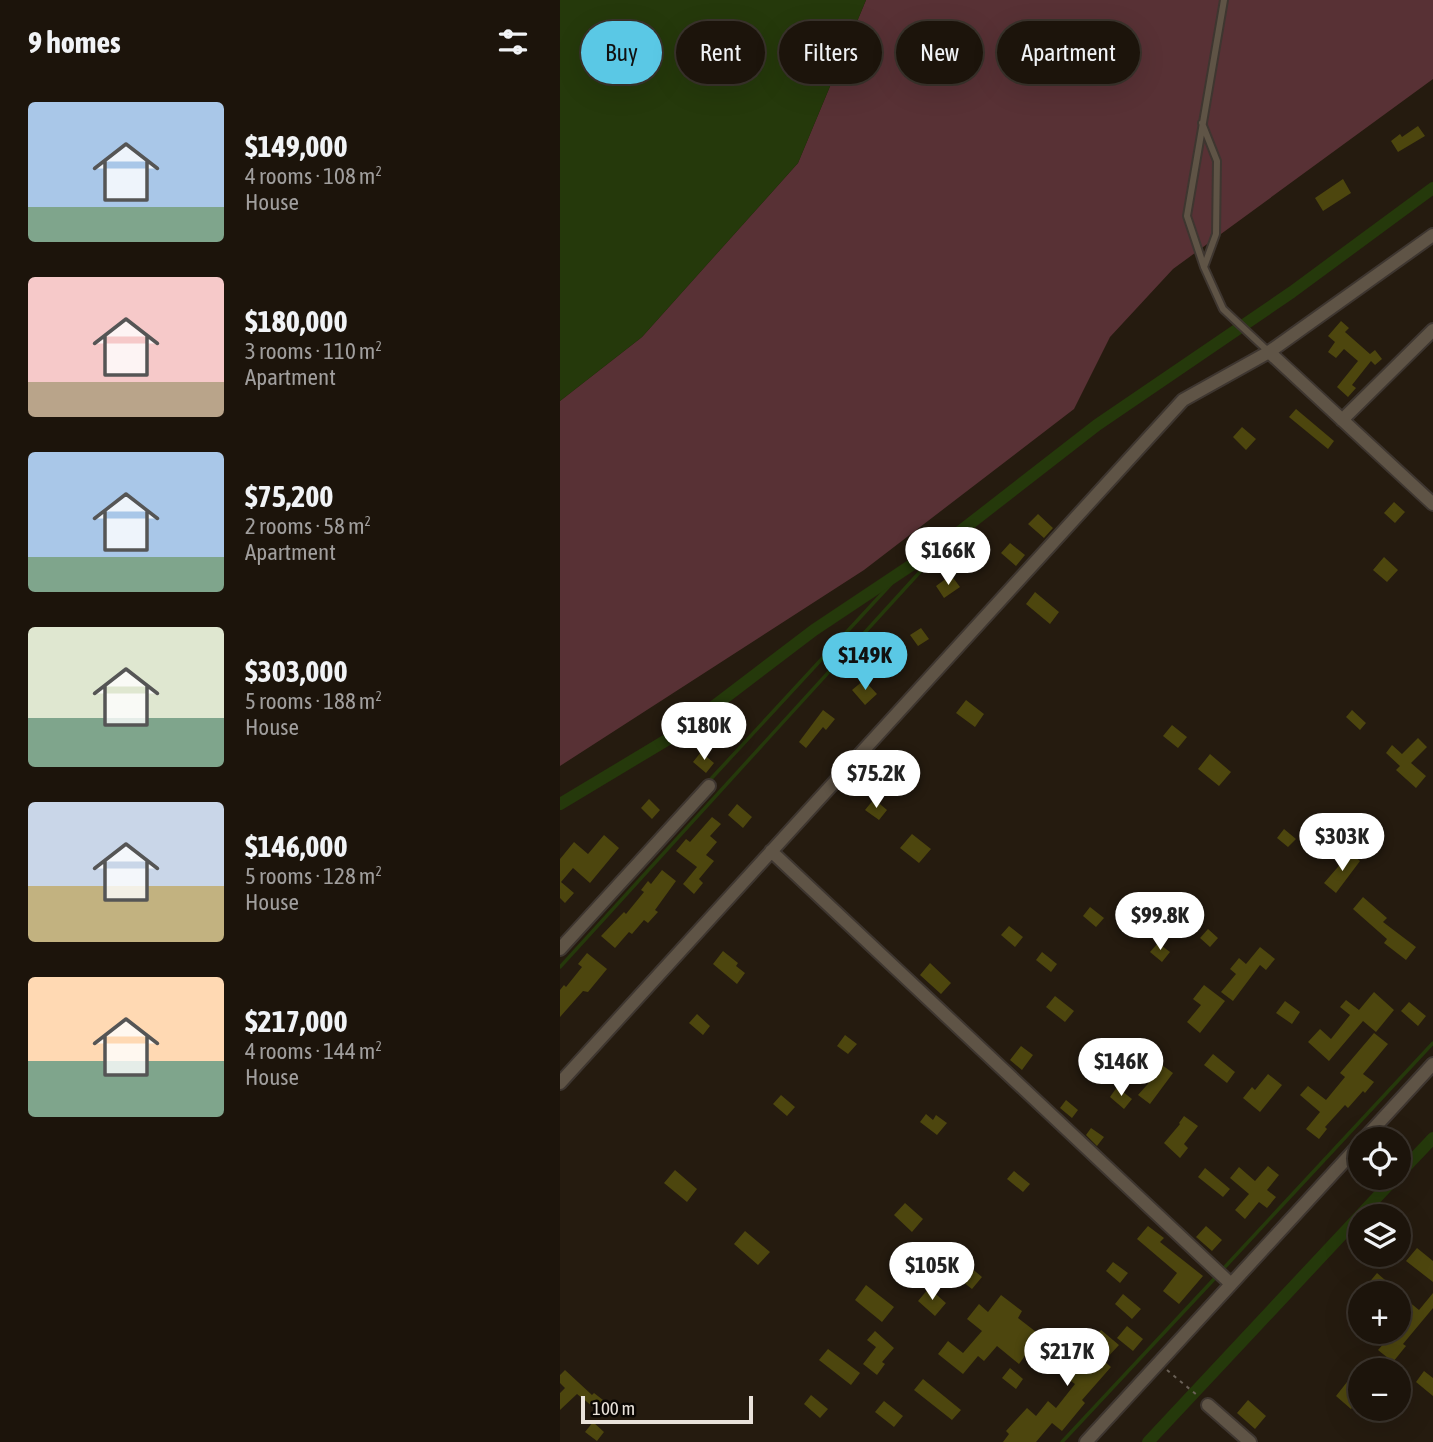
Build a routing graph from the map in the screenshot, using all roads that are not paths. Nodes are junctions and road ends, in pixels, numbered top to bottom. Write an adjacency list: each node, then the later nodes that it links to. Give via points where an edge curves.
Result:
1 (1224, 0): 2 (lane)
2 (1202, 122): 4 (lane, via 1187,216); 4 (lane, via 1217,161 1216,234)
3 (1433, 235): 6 (street)
4 (1204, 267): 6 (lane, via 1223,309)
5 (1433, 330): 7 (street)
6 (1264, 348): 7 (street); 10 (street, via 1172,412)
7 (1342, 419): 8 (street)
8 (1433, 504)
9 (709, 786): 11 (street)
10 (771, 851): 13 (street); 16 (street)
11 (560, 948)
12 (1433, 1064): 14 (street)
13 (560, 1083)
14 (1375, 1127)
15 (1348, 1157): 16 (street)
16 (1231, 1284): 18 (street)
17 (1205, 1402): 19 (street)
18 (1086, 1442)
19 (1250, 1442)

